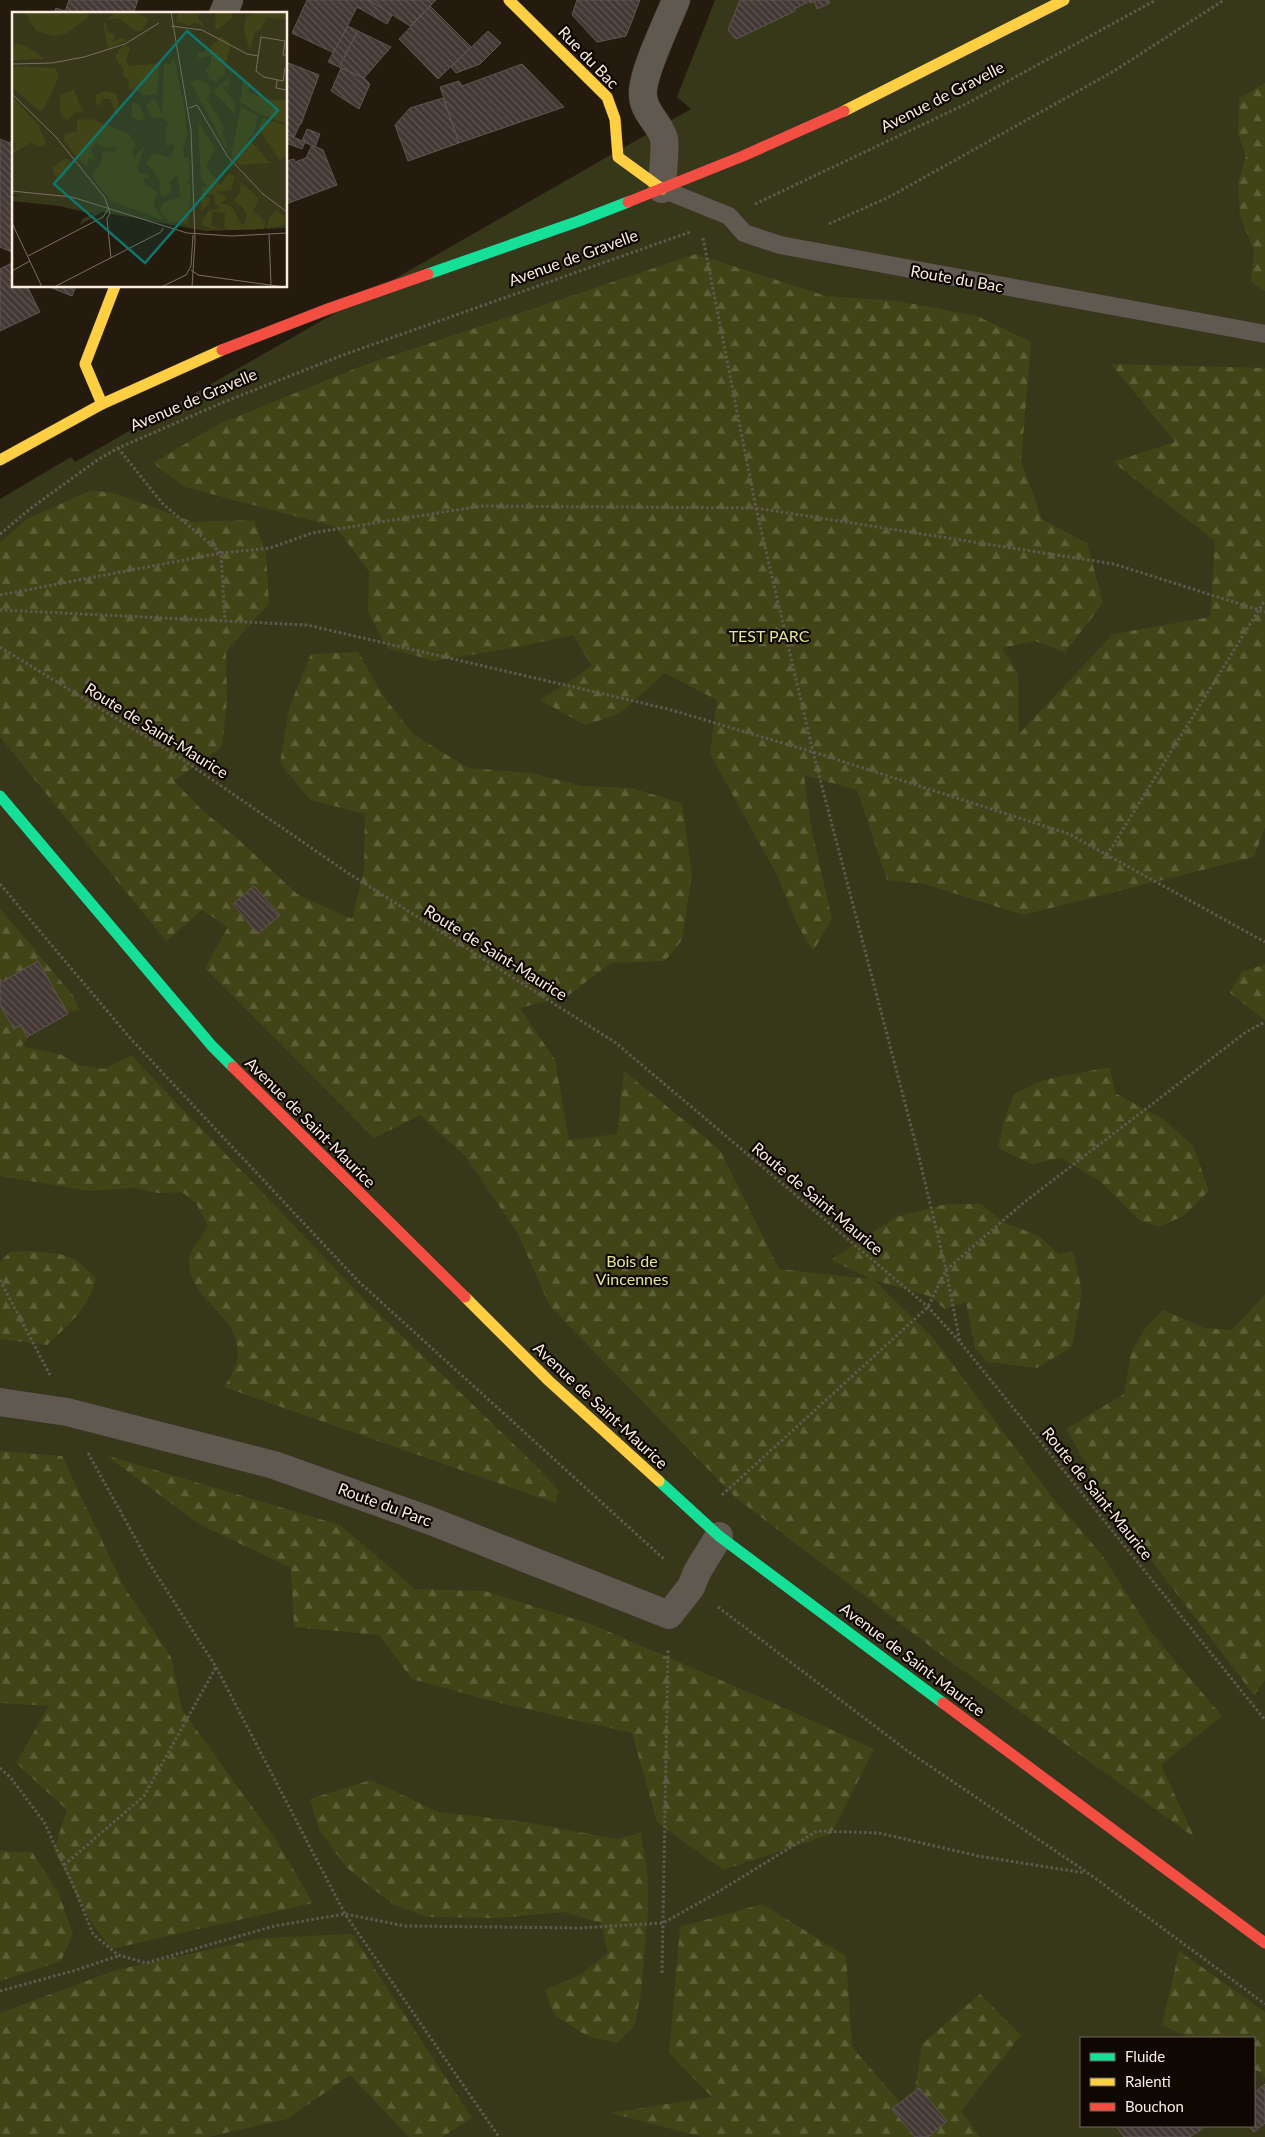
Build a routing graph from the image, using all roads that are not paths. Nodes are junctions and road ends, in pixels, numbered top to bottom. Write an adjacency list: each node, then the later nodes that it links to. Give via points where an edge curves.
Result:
1 (229, 0): 5 (street)
2 (509, 0): 7 (main road, Rue du Bac)
3 (676, 0): 6 (street)
4 (1064, 0): 8 (main road, Avenue de Gravelle, via 867,101)
5 (225, 12)
6 (643, 90): 7 (street); 8 (street, via 648,112 664,139)
7 (607, 96): 8 (main road, Rue du Bac, via 618,125 618,157)
8 (662, 189): 10 (lane, Route du Bac, via 729,216 744,234 780,245); 11 (main road, Avenue de Gravelle, via 328,309 210,355)
9 (114, 288): 11 (main road, via 85,364)
10 (1265, 334)
11 (102, 404): 12 (main road, Avenue de Gravelle)
12 (0, 460)
13 (0, 796): 15 (main road, Avenue de Saint-Maurice, via 212,1046 548,1381)
14 (0, 1402): 15 (street, Route du Parc, via 67,1412 274,1465 431,1520 669,1615 691,1587)
15 (719, 1536): 16 (main road, Avenue de Saint-Maurice)
16 (1265, 1942)

